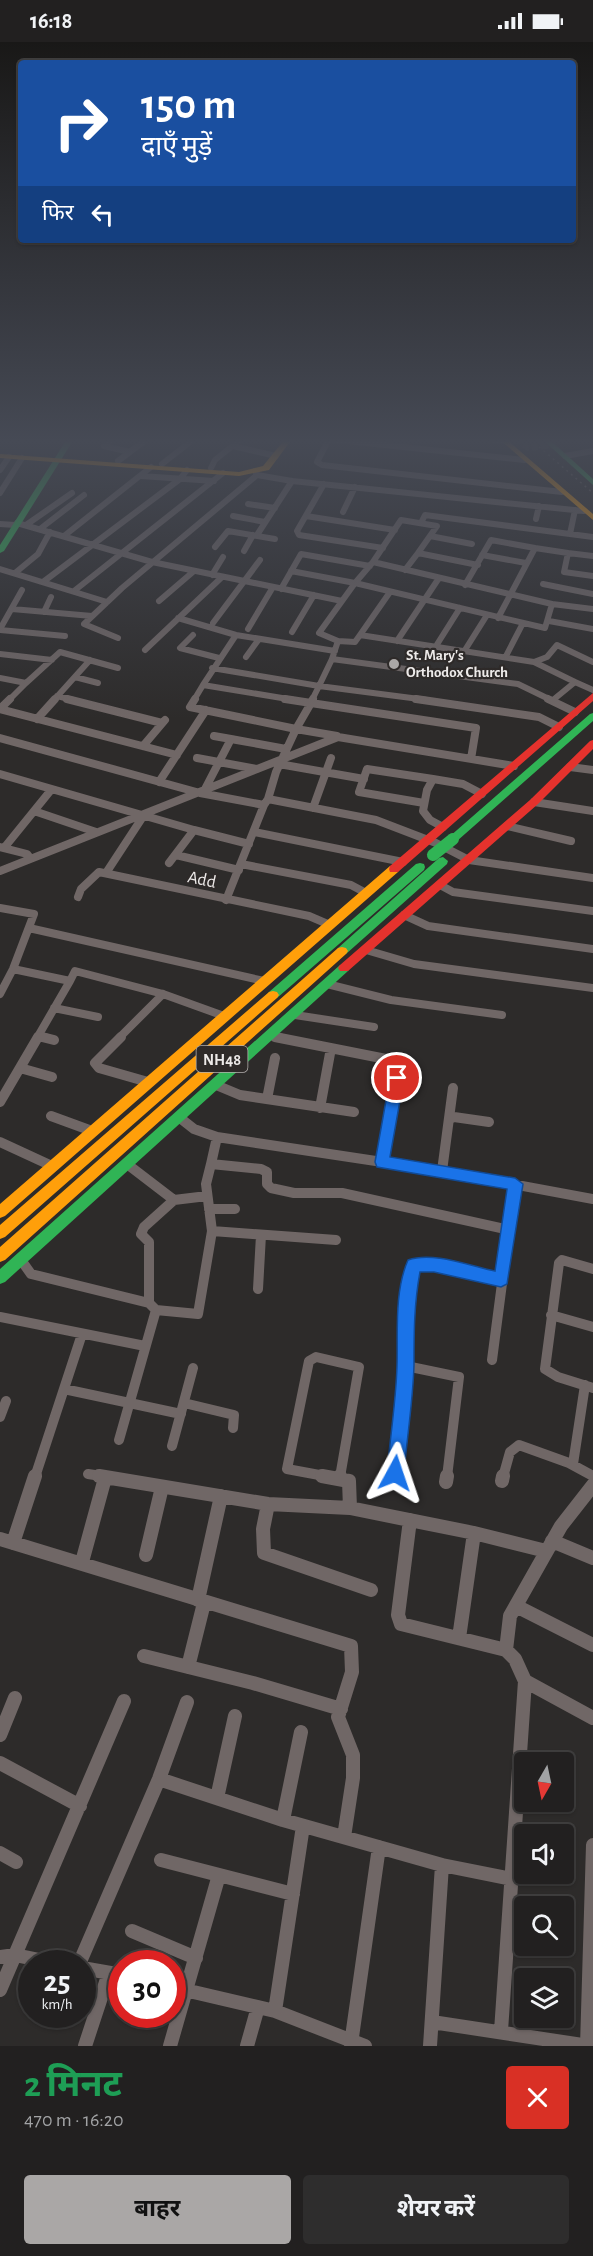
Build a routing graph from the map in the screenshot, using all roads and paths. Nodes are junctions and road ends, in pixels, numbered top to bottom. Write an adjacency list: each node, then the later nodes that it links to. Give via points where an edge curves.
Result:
1 (50, 532): 43 (street, via 38,554)
2 (14, 533): 26 (main road)
3 (52, 533): 17 (street)
4 (69, 533): 17 (street)
5 (110, 533): 22 (street)
6 (148, 533): 30 (street)
7 (185, 533): 35 (street)
8 (227, 533): 23 (street)
9 (238, 533): 16 (street)
10 (257, 533): 16 (street)
11 (298, 533): 24 (street)
12 (393, 533): 24 (street)
13 (432, 533): 18 (street)
14 (559, 533): 15 (street)
15 (570, 534): 19 (street)
16 (255, 535): 20 (street); 27 (street)
17 (64, 536): 22 (street)
18 (430, 536): 21 (street); 28 (street)
19 (593, 537)
20 (275, 538)
21 (472, 544)
22 (95, 545): 30 (street); 48 (street)
23 (215, 546)
24 (383, 548): 36 (street)
25 (535, 548): 29 (street); 31 (street, via 491,540); 37 (street)
26 (0, 551)
27 (244, 551)
28 (418, 553): 38 (street); 40 (street)
29 (568, 553): 32 (street); 45 (street, via 564,572)
30 (123, 554): 35 (street); 56 (street)
31 (482, 555): 37 (street); 38 (street)
32 (593, 556)
33 (223, 557): 44 (street)
34 (260, 560): 49 (street)
35 (152, 562): 42 (street); 66 (street)
36 (372, 564): 40 (street); 41 (street, via 301,554); 50 (street)
37 (526, 564): 61 (street)
38 (478, 565): 51 (street)
39 (0, 569): 43 (street)
40 (405, 570): 47 (street)
41 (291, 571): 50 (street); 54 (street)
42 (194, 572): 44 (street); 64 (street)
43 (15, 573): 48 (street)
44 (212, 575): 46 (street)
45 (593, 576)
46 (222, 577): 49 (street); 74 (street)
47 (439, 578): 51 (street); 63 (street)
48 (43, 582): 56 (street)
49 (245, 582): 54 (street); 77 (street)
50 (358, 583): 57 (street); 65 (street)
51 (465, 585): 53 (street)
52 (543, 585): 58 (street)
53 (473, 587): 60 (street); 61 (street)
54 (277, 588): 59 (street); 79 (street)
55 (22, 590): 69 (street)
56 (74, 591): 66 (street)
57 (390, 592): 63 (street); 83 (street)
58 (593, 594)
59 (314, 595): 65 (street); 82 (street)
60 (467, 596)
61 (512, 596): 67 (street); 75 (street)
62 (51, 597): 71 (street)
63 (425, 600): 68 (street); 90 (street)
64 (159, 601)
65 (342, 601): 89 (street, via 319,633)
66 (107, 602): 73 (street)
67 (552, 604): 70 (street); 76 (street)
68 (460, 608): 72 (street); 91 (street)
69 (12, 609): 71 (street); 81 (street)
70 (593, 609)
71 (44, 612): 73 (street)
72 (487, 615): 75 (street); 93 (street)
73 (92, 616): 87 (street, via 86,626)
74 (178, 618): 85 (street); 92 (street)
75 (498, 618): 78 (street)
76 (549, 621): 78 (street, via 545,628); 80 (street)
77 (213, 623)
78 (524, 623): 96 (street)
79 (248, 629)
80 (593, 629)
81 (0, 630): 86 (street)
82 (292, 632)
83 (360, 634): 89 (street, via 355,642); 90 (street)
84 (193, 635): 98 (street, via 180,648)
85 (236, 635): 88 (street); 98 (street)
86 (65, 636)
87 (118, 638)
88 (259, 639): 94 (street); 97 (street)
89 (338, 640): 94 (street)
90 (397, 641): 91 (street)
91 (436, 646): 93 (street)
92 (144, 650)
93 (465, 650): 96 (street)
94 (335, 651): 99 (street)
95 (0, 654): 100 (street)
96 (506, 656): 102 (street)
97 (246, 657)
98 (219, 658): 105 (street)
99 (332, 659): 112 (street); 116 (street, via 518,684)
100 (52, 660): 101 (street, via 60,652); 110 (street)
101 (90, 660): 104 (street); 106 (street)
102 (534, 662): 103 (street, via 547,657 558,642); 108 (street)
103 (593, 662)
104 (118, 668)
105 (212, 668): 111 (street); 112 (street)
106 (75, 677): 109 (street); 114 (street)
107 (0, 678): 110 (street)
108 (575, 682): 113 (street); 116 (street)
109 (98, 683)
110 (26, 684): 118 (street)
111 (203, 685): 117 (street); 119 (street, via 190,707)
112 (319, 686): 117 (street); 123 (street, via 502,710 539,717)
113 (593, 690)
114 (57, 696): 122 (street); 131 (street, via 164,721)
115 (593, 696): 120 (main road)
116 (553, 700): 120 (street)
117 (311, 703): 124 (street); 136 (street, via 476,728)
118 (0, 709): 122 (street)
119 (207, 710): 124 (street); 133 (street)
120 (575, 712): 123 (main road)
121 (593, 717): 165 (main road, NH48)
122 (37, 719): 131 (street)
123 (559, 727): 139 (main road)
124 (296, 729): 127 (street); 132 (street)
125 (593, 729): 165 (main road, NH48)
126 (214, 736): 129 (street)
127 (338, 736): 136 (street); 138 (street)
128 (0, 738): 147 (street)
129 (231, 739): 132 (street); 137 (street)
130 (593, 743): 140 (main road)
131 (143, 746): 133 (street)
132 (286, 749): 138 (street)
133 (177, 755): 147 (street)
134 (197, 758): 137 (street)
135 (332, 758): 143 (street)
136 (471, 759): 139 (street)
137 (220, 762): 141 (street); 149 (street)
138 (280, 762): 141 (street); 143 (street); 151 (street)
139 (514, 766): 150 (main road)
140 (570, 767): 142 (street); 152 (main road)
141 (258, 769): 149 (street)
142 (593, 770)
143 (326, 773): 145 (street); 154 (street)
144 (1, 775): 148 (street)
145 (364, 779): 146 (street, via 367,769); 153 (street, via 359,792)
146 (433, 779): 150 (street, via 463,784); 153 (street)
147 (159, 782): 149 (street)
148 (51, 789): 155 (street); 157 (street)
149 (202, 792): 151 (street); 157 (street)
150 (482, 794): 159 (main road)
151 (266, 802): 154 (street); 162 (street)
152 (534, 802): 156 (street); 158 (main road)
153 (424, 804): 159 (street, via 423,811 430,820)
154 (313, 808): 163 (street, via 376,820)
155 (34, 811): 161 (street); 167 (street)
156 (593, 812)
157 (144, 815): 160 (street); 161 (street); 176 (street)
158 (507, 826): 164 (street); 171 (main road)
159 (443, 827): 163 (main road)
160 (194, 830): 166 (street); 168 (street)
161 (96, 832): 169 (street)
162 (254, 832): 166 (street); 172 (street)
163 (428, 840): 171 (street); 172 (main road)
164 (571, 841)
165 (457, 842): 170 (main road, NH48)
166 (249, 844): 174 (street)
167 (2, 847): 169 (street)
168 (176, 855): 173 (street); 174 (street)
169 (30, 858): 175 (street)
170 (438, 858): 241 (main road, NH48); 244 (main road, NH48)
171 (469, 860): 177 (street); 178 (main road)
172 (403, 862): 179 (main road)
173 (169, 863)
174 (240, 867): 179 (street, via 351,885); 181 (street)
175 (0, 871)
176 (106, 873): 180 (street, via 95,875); 181 (street, Add)
177 (593, 878)
178 (440, 885): 183 (street, via 453,892); 184 (main road)
179 (366, 893): 185 (main road)
180 (78, 897)
181 (226, 900): 185 (street, Add, via 309,916)
182 (0, 908): 186 (street, via 34,914)
183 (593, 911)
184 (404, 915): 187 (street, via 428,926); 188 (main road)
185 (330, 925): 191 (main road)
186 (29, 928): 189 (street); 191 (street)
187 (593, 949)
188 (366, 950): 192 (main road); 193 (street, via 414,964)
189 (13, 969): 190 (street); 194 (street)
190 (70, 981): 195 (street, via 75,971); 196 (street)
191 (264, 981): 199 (main road)
192 (327, 984): 197 (main road); 198 (street, via 419,1004)
193 (593, 987)
194 (0, 994)
195 (163, 994): 199 (street); 212 (street, via 95,1063 99,1068)
196 (54, 1008): 200 (street); 202 (street)
197 (295, 1015): 201 (street); 203 (main road)
198 (502, 1015)
199 (224, 1016): 212 (main road)
200 (98, 1017)
201 (375, 1028)
202 (38, 1036): 204 (street); 208 (street)
203 (271, 1036): 205 (street); 214 (main road)
204 (54, 1040)
205 (331, 1048): 207 (street); 218 (street)
206 (275, 1058): 216 (street)
207 (386, 1059)
208 (20, 1068): 209 (street); 213 (street)
209 (52, 1077)
210 (397, 1078): 227 (street)
211 (0, 1081): 213 (street)
212 (148, 1082): 224 (main road)
213 (11, 1084): 217 (street)
214 (216, 1085): 216 (street, via 231,1093); 221 (main road)
215 (453, 1088): 222 (street)
216 (267, 1099): 218 (street)
217 (0, 1102)
218 (320, 1108): 219 (street)
219 (354, 1112)
220 (51, 1116): 224 (street)
221 (180, 1118): 225 (street, via 194,1129); 228 (main road)
222 (449, 1119): 223 (street); 231 (street)
223 (489, 1122)
224 (92, 1131): 230 (main road)
225 (217, 1137): 227 (street); 229 (street)
226 (0, 1142): 230 (street)
227 (382, 1162): 231 (street)
228 (127, 1164): 235 (street); 245 (main road)
229 (211, 1164): 233 (street); 239 (street, via 261,1169 267,1172 270,1188 294,1193 342,1193)
230 (52, 1166): 238 (main road)
231 (442, 1171): 232 (street)
232 (515, 1184): 234 (street); 239 (street)
233 (207, 1196): 235 (street); 236 (street)
234 (593, 1199)
235 (174, 1200): 250 (street, via 141,1234 149,1242)
236 (209, 1209): 237 (street); 240 (street)
237 (235, 1209)
238 (0, 1212)
239 (510, 1230): 248 (street)
240 (212, 1231): 242 (street); 250 (street, via 198,1314)
241 (0, 1233)
242 (261, 1235): 243 (street); 249 (street)
243 (336, 1240)
244 (0, 1256)
245 (21, 1260): 247 (main road); 250 (street, via 31,1274)
246 (593, 1269): 251 (street, via 562,1260)
247 (0, 1278)
248 (501, 1279): 256 (street); 257 (street, via 434,1265 414,1265 408,1293)
249 (258, 1289)
250 (153, 1307): 255 (street)
251 (551, 1315): 253 (street); 259 (street, via 545,1369)
252 (0, 1317): 254 (street)
253 (593, 1327)
254 (82, 1335): 255 (street); 260 (street)
255 (145, 1346): 262 (street)
256 (492, 1360)
257 (405, 1366): 269 (street); 275 (street, via 459,1377)
258 (193, 1368): 263 (street)
259 (589, 1386): 268 (street)
260 (63, 1389): 262 (street); 284 (street)
261 (6, 1401): 264 (street)
262 (130, 1403): 263 (street); 266 (street)
263 (182, 1408): 265 (street, via 234,1415); 267 (street)
264 (0, 1417)
265 (233, 1428)
266 (119, 1440)
267 (172, 1446)
268 (573, 1464): 271 (street); 274 (street, via 519,1445 510,1452)
269 (395, 1473)
270 (88, 1474): 272 (street)
271 (593, 1476)
272 (105, 1478): 277 (street); 288 (street)
273 (340, 1478): 273 (street, via 359,1367 316,1357 309,1361 287,1469); 280 (street, via 351,1485)
274 (502, 1481)
275 (446, 1482)
276 (593, 1485): 285 (street)
277 (162, 1487): 278 (street); 286 (street)
278 (221, 1496): 279 (street); 290 (street)
279 (268, 1504): 280 (street); 289 (street, via 262,1545 268,1556)
280 (350, 1508): 281 (street)
281 (410, 1520): 282 (street); 292 (street, via 399,1621 405,1626)
282 (474, 1533): 285 (street); 292 (street)
283 (0, 1539): 284 (street)
284 (13, 1543): 288 (street)
285 (549, 1546): 287 (street); 291 (street)
286 (146, 1554)
287 (593, 1558)
288 (82, 1562): 290 (street)
289 (371, 1590)
290 (201, 1601): 296 (street); 301 (street, via 351,1646 354,1663)
291 (516, 1606): 293 (street); 294 (street, via 510,1616)
292 (459, 1638): 294 (street)
293 (593, 1645)
294 (506, 1650): 297 (street)
295 (144, 1656): 296 (street)
296 (188, 1667): 301 (street)
297 (525, 1681): 303 (street); 320 (street)
298 (15, 1698): 305 (street)
299 (123, 1701): 309 (street)
300 (187, 1702): 307 (street)
301 (341, 1709): 312 (street, via 338,1726 352,1746)
302 (235, 1716): 308 (street)
303 (593, 1718)
304 (301, 1732): 310 (street)
305 (0, 1735)
306 (0, 1763): 309 (street)
307 (159, 1779): 308 (street); 323 (street)
308 (217, 1798): 310 (street)
309 (80, 1806): 324 (street)
310 (284, 1820): 311 (street)
311 (303, 1826): 312 (street); 321 (street)
312 (344, 1837): 314 (street)
313 (593, 1845): 340 (street)
314 (379, 1847): 318 (street); 335 (street)
315 (0, 1853): 317 (street)
316 (161, 1860): 319 (street)
317 (16, 1862)
318 (442, 1866): 320 (street); 332 (street)
319 (219, 1875): 321 (street); 325 (street)
320 (512, 1880): 334 (street)
321 (293, 1894): 331 (street)
322 (132, 1931): 325 (street)
323 (85, 1950)
324 (7, 1956): 327 (street)
325 (196, 1959): 326 (street)
326 (186, 1977)
327 (0, 1989)
328 (186, 1989): 330 (street)
329 (108, 1993): 336 (street)
330 (258, 2007): 331 (street); 338 (street)
331 (275, 2011): 335 (street)
332 (432, 2022): 334 (street); 339 (street)
333 (173, 2028): 337 (street)
334 (501, 2031): 340 (street)
335 (356, 2044)
336 (85, 2046)
337 (170, 2046)
338 (247, 2046)
339 (430, 2046)
340 (588, 2046)

